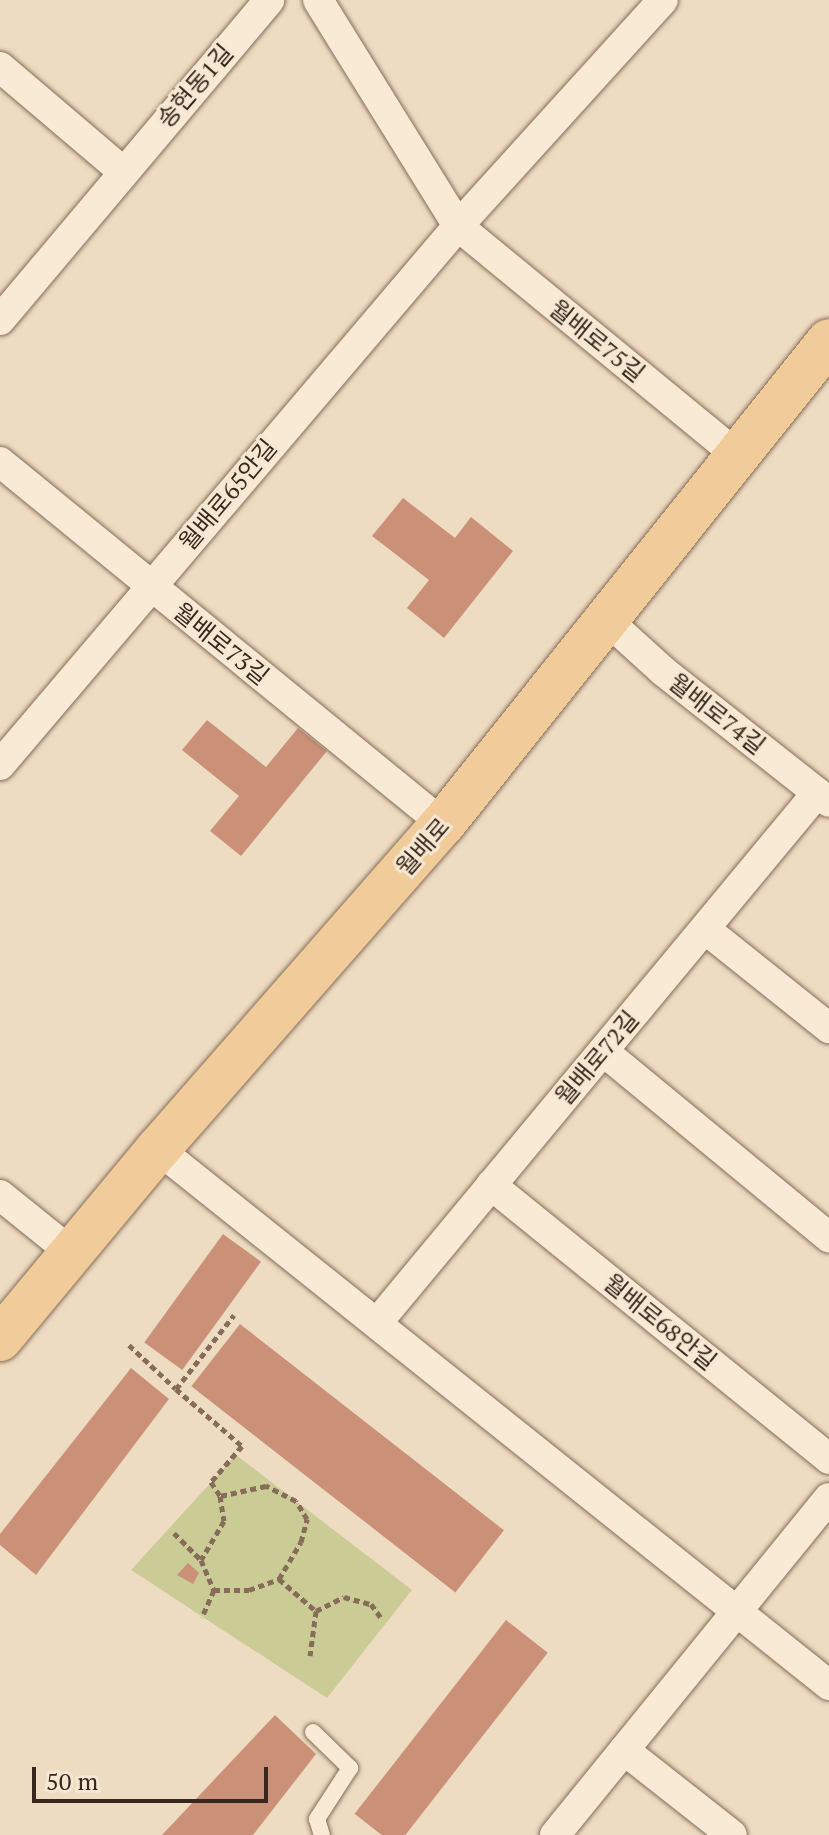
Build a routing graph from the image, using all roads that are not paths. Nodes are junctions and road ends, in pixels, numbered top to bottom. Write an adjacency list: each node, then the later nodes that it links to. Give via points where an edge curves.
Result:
1 (269, 0): 5 (street, 송현동1길)
2 (318, 0): 6 (street, 월배로75길)
3 (663, 0): 6 (street)
4 (0, 67): 5 (street)
5 (122, 171): 7 (street, 송현동1길)
6 (458, 226): 9 (street, 월배로75길); 11 (street, 월배로65안길)
7 (0, 320)
8 (829, 341): 9 (main road, 월배로)
9 (737, 455): 12 (main road, 월배로)
10 (0, 462): 11 (street, 월배로73길)
11 (150, 586): 13 (street, 월배로65안길); 15 (street, 월배로73길)
12 (609, 622): 14 (street, 월배로74길); 15 (main road, 월배로)
13 (0, 765)
14 (823, 797): 16 (street, 월배로72길)
15 (443, 824): 19 (main road, 월배로)
16 (705, 929): 17 (street); 18 (street, 월배로72길)
17 (829, 1028)
18 (603, 1051): 20 (street, 월배로72길); 22 (street)
19 (158, 1149): 23 (main road, 월배로); 24 (street)
20 (491, 1185): 24 (street, 월배로72길); 26 (street, 월배로68안길)
21 (0, 1195): 23 (street)
22 (829, 1237)
23 (72, 1253): 25 (main road, 월배로)
24 (377, 1323): 28 (street)
25 (0, 1339)
26 (829, 1459)
27 (829, 1498): 28 (street)
28 (737, 1611): 29 (street); 31 (street)
29 (829, 1685)
30 (313, 1732): 32 (lane, via 350,1768 317,1819)
31 (624, 1750): 33 (street); 34 (street)
32 (322, 1835)
33 (555, 1835)
34 (732, 1835)

